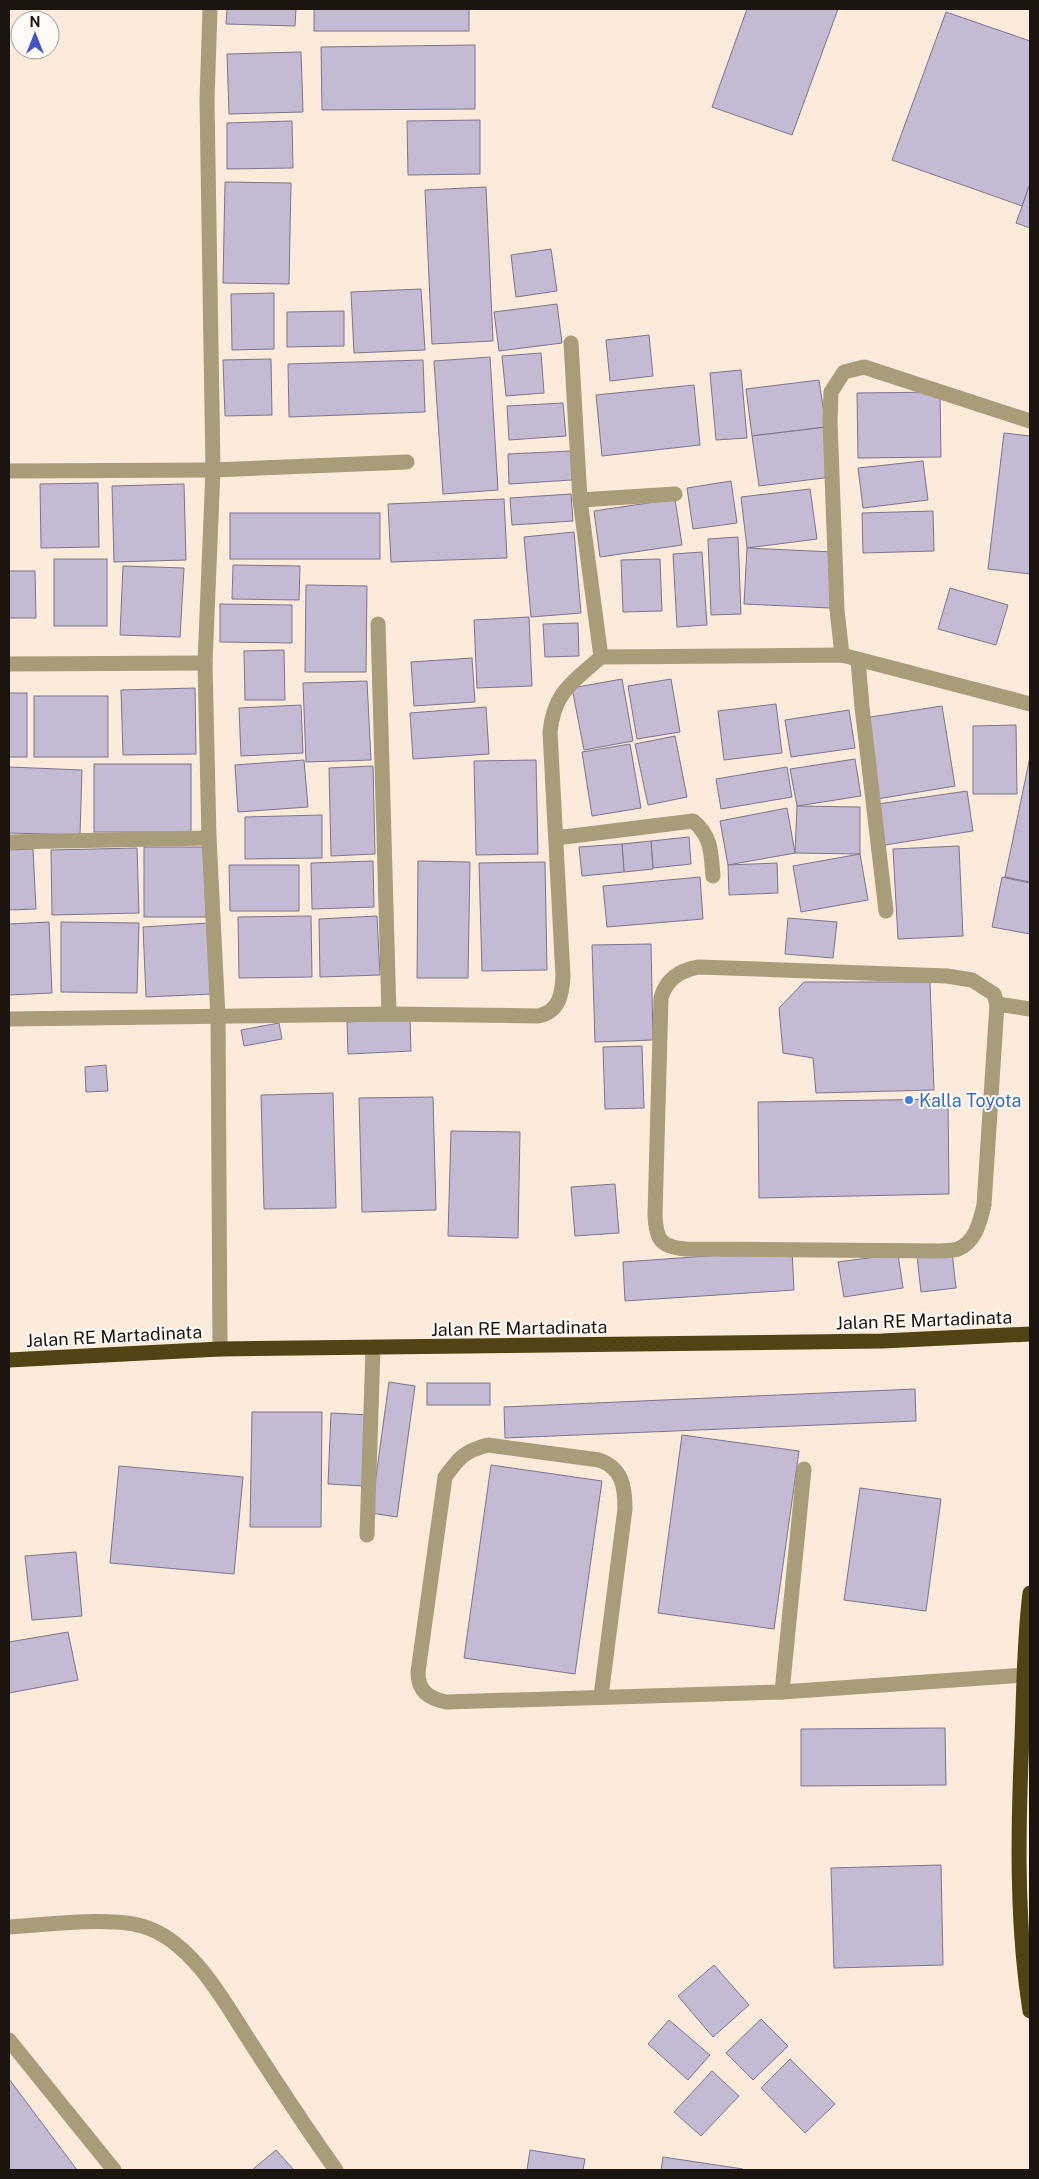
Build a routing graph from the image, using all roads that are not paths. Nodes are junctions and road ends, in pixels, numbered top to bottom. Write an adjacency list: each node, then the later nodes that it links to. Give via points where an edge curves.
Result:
1 (210, 9): 5 (street, via 207,100)
2 (571, 343): 8 (street)
3 (1030, 421): 10 (street, via 864,367 844,372 831,392 830,420 836,610)
4 (407, 462): 5 (street)
5 (212, 470): 6 (street); 13 (street)
6 (9, 471)
7 (675, 494): 8 (street)
8 (580, 500): 11 (street)
9 (378, 624): 23 (street)
10 (842, 655): 11 (street); 12 (street)
11 (601, 657): 17 (street, via 558,698 551,719)
12 (858, 660): 15 (street); 20 (street)
13 (205, 663): 14 (street); 16 (street)
14 (9, 664)
15 (1030, 704)
16 (209, 838): 18 (street); 24 (street)
17 (556, 838): 19 (street, via 693,821 702,828 709,841); 23 (street, via 563,976 562,995 556,1006 547,1014 538,1016)
18 (9, 842)
19 (713, 876)
20 (886, 911)
21 (997, 1004): 21 (street, via 984,1205 972,1238 958,1249 686,1249 672,1248 657,1235 661,998 664,989 679,973 699,967 947,976 972,980 986,987 994,994); 22 (street)
22 (1030, 1009)
23 (389, 1014): 24 (street)
24 (218, 1017): 25 (street); 28 (street)
25 (9, 1019)
26 (1030, 1334): 27 (highway, Jalan RE Martadinata, via 882,1341)
27 (372, 1348): 28 (highway, Jalan RE Martadinata); 31 (street)
28 (220, 1349): 29 (highway, Jalan RE Martadinata)
29 (9, 1360)
30 (804, 1469): 34 (street)
31 (367, 1535)
32 (1030, 1593): 33 (highway)
33 (1024, 1675): 34 (street); 37 (highway, via 1019,1809 1024,1968)
34 (782, 1692): 35 (street)
35 (601, 1696): 35 (street, via 625,1509 621,1477 611,1464 599,1460 488,1445 471,1449 459,1457 444,1477 418,1672 420,1687 426,1694 446,1702)
36 (9, 1927): 40 (street, via 109,1922 146,1927 167,1936 186,1952 211,1983)
37 (1030, 2011)
38 (9, 2040): 39 (street)
39 (114, 2170)
40 (336, 2170)

